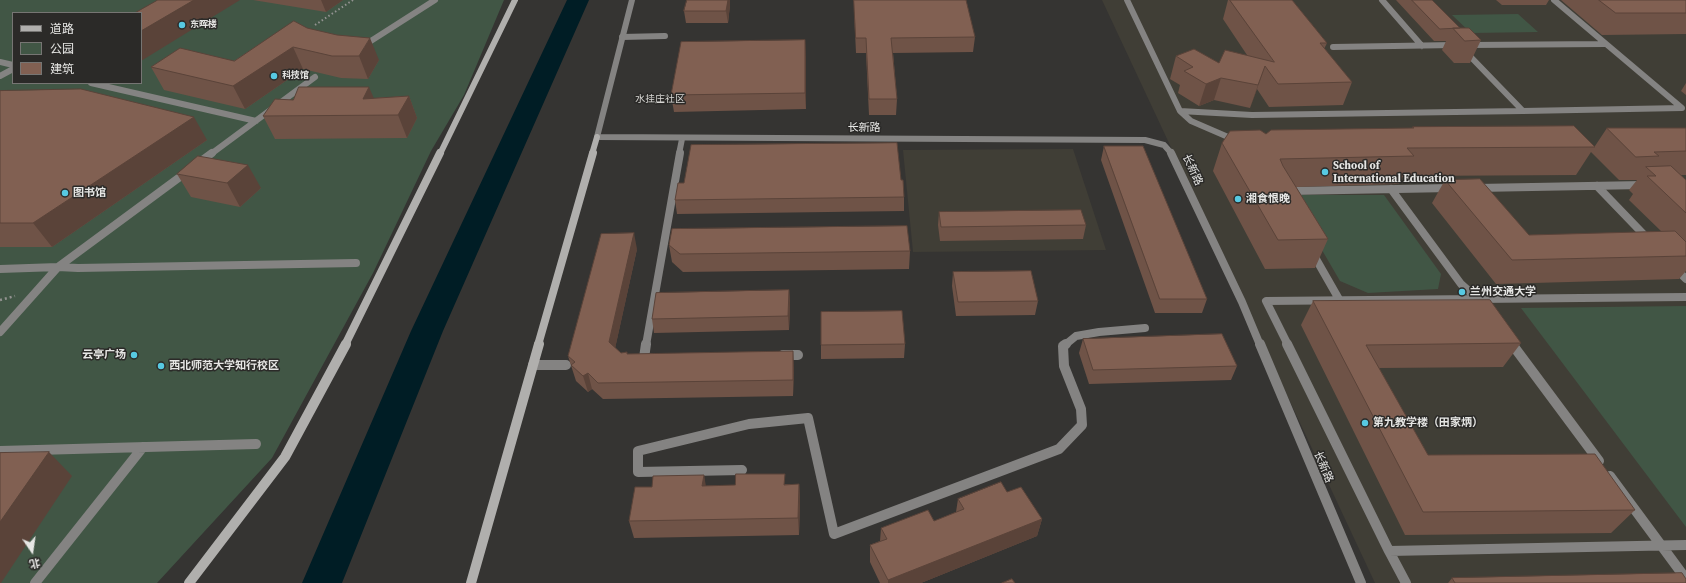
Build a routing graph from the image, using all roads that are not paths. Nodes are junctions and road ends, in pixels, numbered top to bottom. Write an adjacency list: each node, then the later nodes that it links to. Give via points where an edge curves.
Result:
1 (435, 0): 11 (street)
2 (515, 0): 59 (street, via 354,328 285,457)
3 (632, 0): 8 (street)
4 (1128, 0): 20 (street)
5 (1382, 0): 12 (street)
6 (1554, 0): 9 (street)
7 (665, 36): 8 (street)
8 (622, 37): 23 (street)
9 (1605, 44): 10 (street); 21 (street, via 1682,108)
10 (1459, 45): 12 (street); 21 (street)
11 (363, 46)
12 (1422, 46): 13 (street)
13 (1333, 47)
14 (0, 62): 15 (street)
15 (12, 65)
16 (12, 70): 17 (street)
17 (0, 76)
18 (315, 77): 22 (street)
19 (95, 84): 22 (street)
20 (1180, 111): 21 (street, via 1252,115); 25 (street, via 1191,121)
21 (1524, 111)
22 (256, 121): 36 (street)
23 (597, 137): 24 (street, 长新路); 48 (street)
24 (682, 139): 47 (street, via 644,358); 61 (street, 长新路, via 1145,140 1164,145 1173,155 1242,302)
25 (1243, 146)
26 (1650, 185): 27 (street)
27 (1597, 186): 31 (street, via 1470,188); 32 (street, via 1652,244)
28 (1462, 188): 29 (street)
29 (1391, 189): 30 (street); 41 (street, via 1461,284)
30 (1284, 191)
31 (1475, 194)
32 (1645, 244)
33 (1308, 246): 40 (street)
34 (356, 263): 36 (street)
35 (1672, 264): 38 (street)
36 (58, 267): 37 (street); 44 (street)
37 (0, 269)
38 (1686, 279)
39 (1686, 297): 41 (street)
40 (1340, 301): 41 (street); 56 (street, via 1266,301)
41 (1482, 303)
42 (1145, 328): 53 (street, via 1076,336 1063,346 1064,366 1081,410 1082,426 1059,449 834,534 808,418 749,424 638,451 638,472)
43 (1503, 331): 54 (street)
44 (0, 332)
45 (774, 355): 46 (street)
46 (798, 355)
47 (660, 358)
48 (533, 365): 49 (street); 60 (street)
49 (566, 365)
50 (256, 444): 51 (street)
51 (142, 447): 52 (street); 58 (street)
52 (0, 451)
53 (742, 470)
54 (1662, 545): 55 (street); 56 (street); 57 (street)
55 (1686, 545)
56 (1390, 551): 62 (street)
57 (1686, 579)
58 (34, 583)
59 (189, 583)
60 (471, 583)
61 (1361, 583)
62 (1406, 583)

